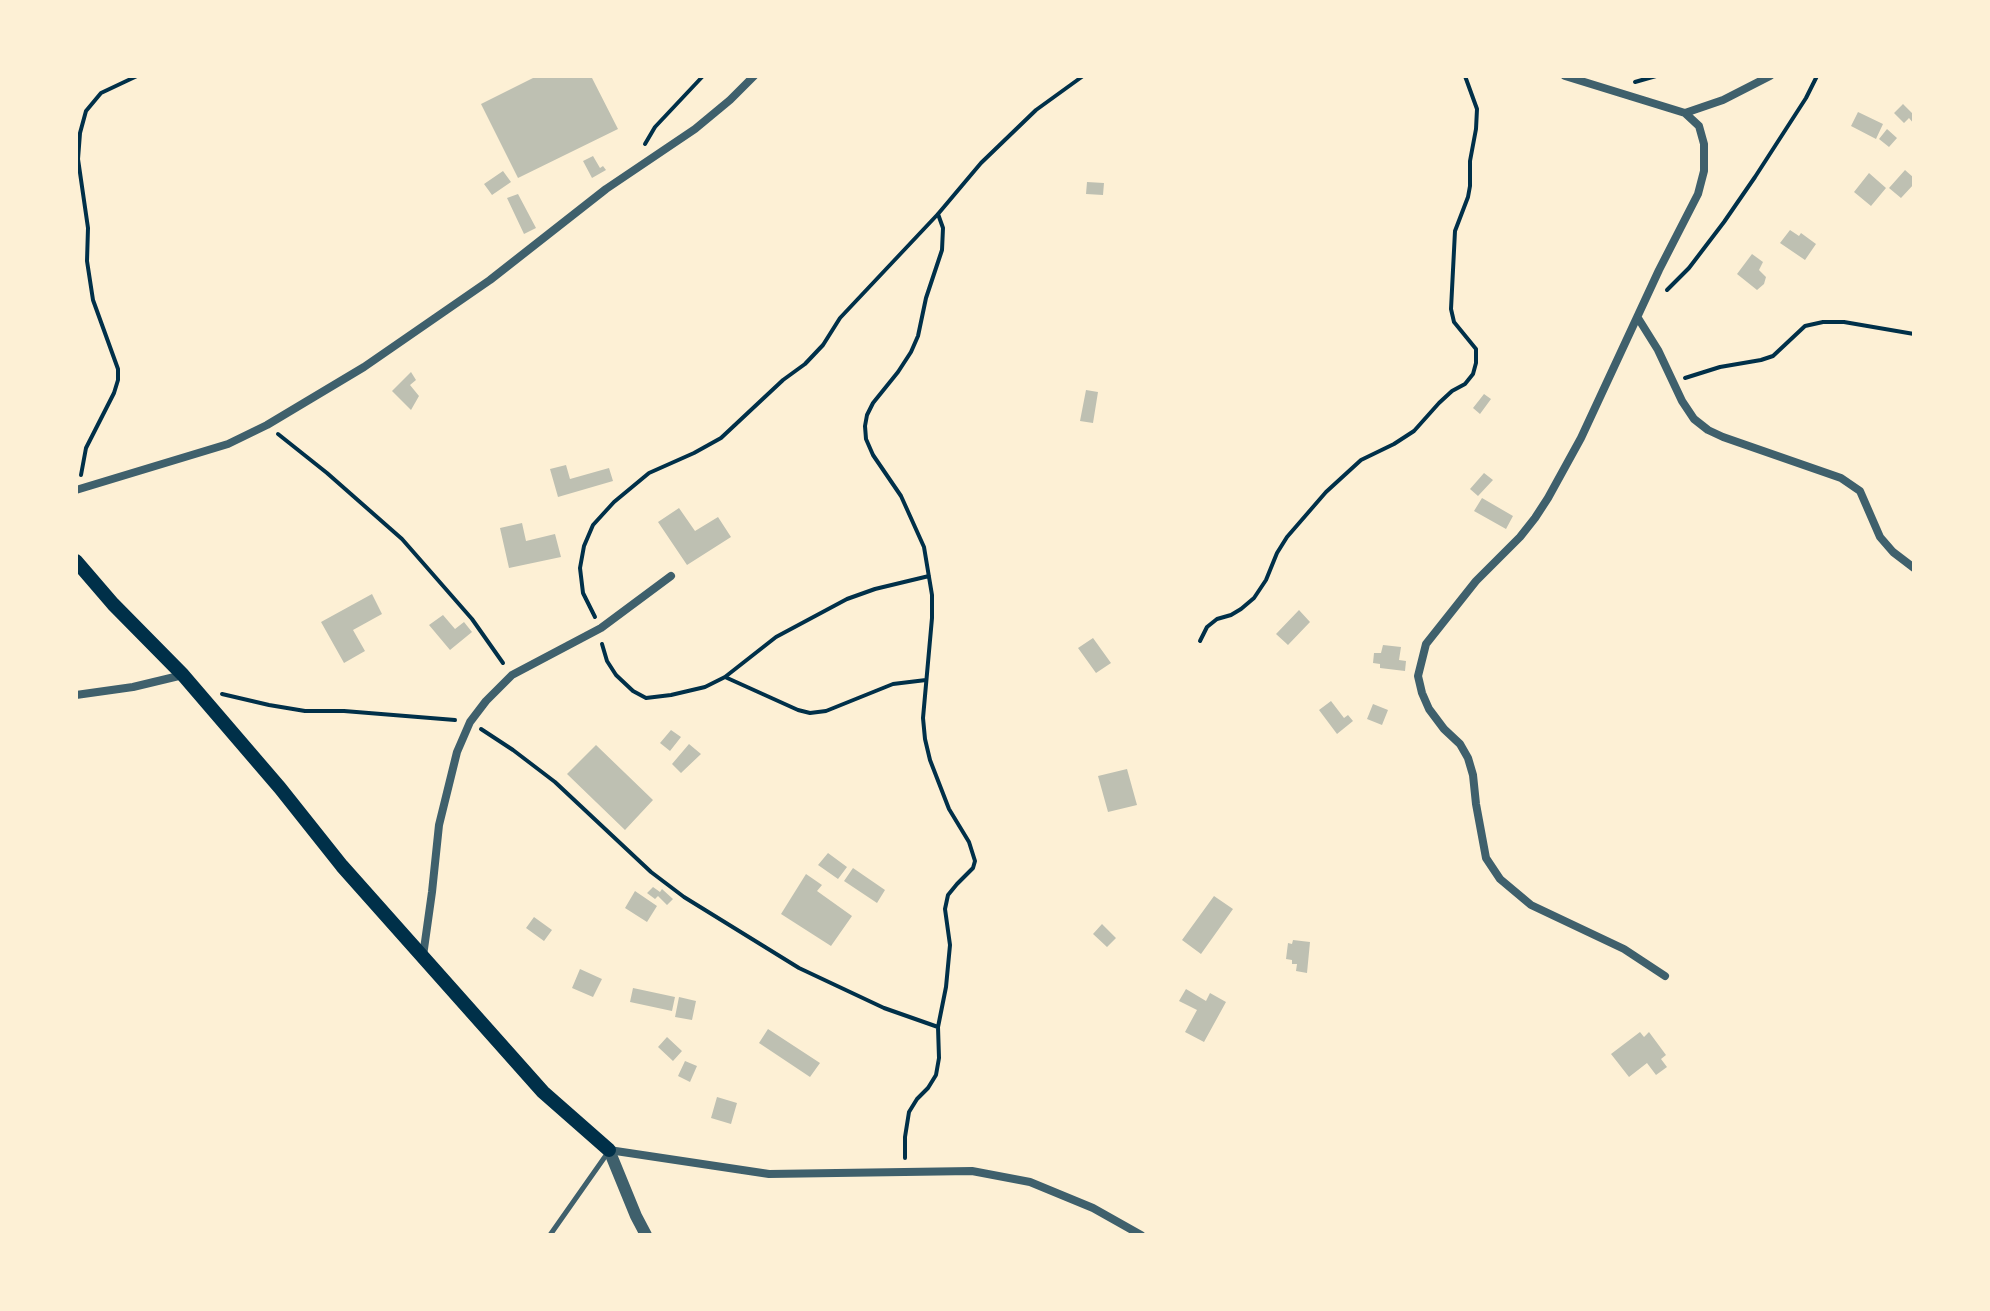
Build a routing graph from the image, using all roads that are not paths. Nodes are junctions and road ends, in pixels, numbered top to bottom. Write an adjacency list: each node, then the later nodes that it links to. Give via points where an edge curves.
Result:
1 (754, 76): 6 (street, via 695,129 364,367 228,444)
2 (1565, 76): 4 (street)
3 (1770, 76): 4 (street)
4 (1685, 113): 5 (street, via 1699,126 1704,171)
5 (1640, 313): 8 (street, via 1694,419 1708,430 1841,478 1860,491 1880,537); 13 (street, via 1581,438 1535,518 1426,644 1418,676 1429,709 1468,758 1486,858 1500,879 1531,905 1624,949)
6 (77, 490)
7 (76, 561): 10 (main road)
8 (1914, 568)
9 (671, 576): 12 (street, via 601,628 512,675 470,722 439,825)
10 (183, 675): 11 (street); 12 (main road)
11 (76, 695)
12 (423, 958): 14 (main road, via 543,1092)
13 (1665, 976)
14 (609, 1150): 15 (lane); 16 (street); 17 (street, via 769,1174 972,1171 1030,1182)
15 (550, 1235)
16 (646, 1235)
17 (1141, 1235)

